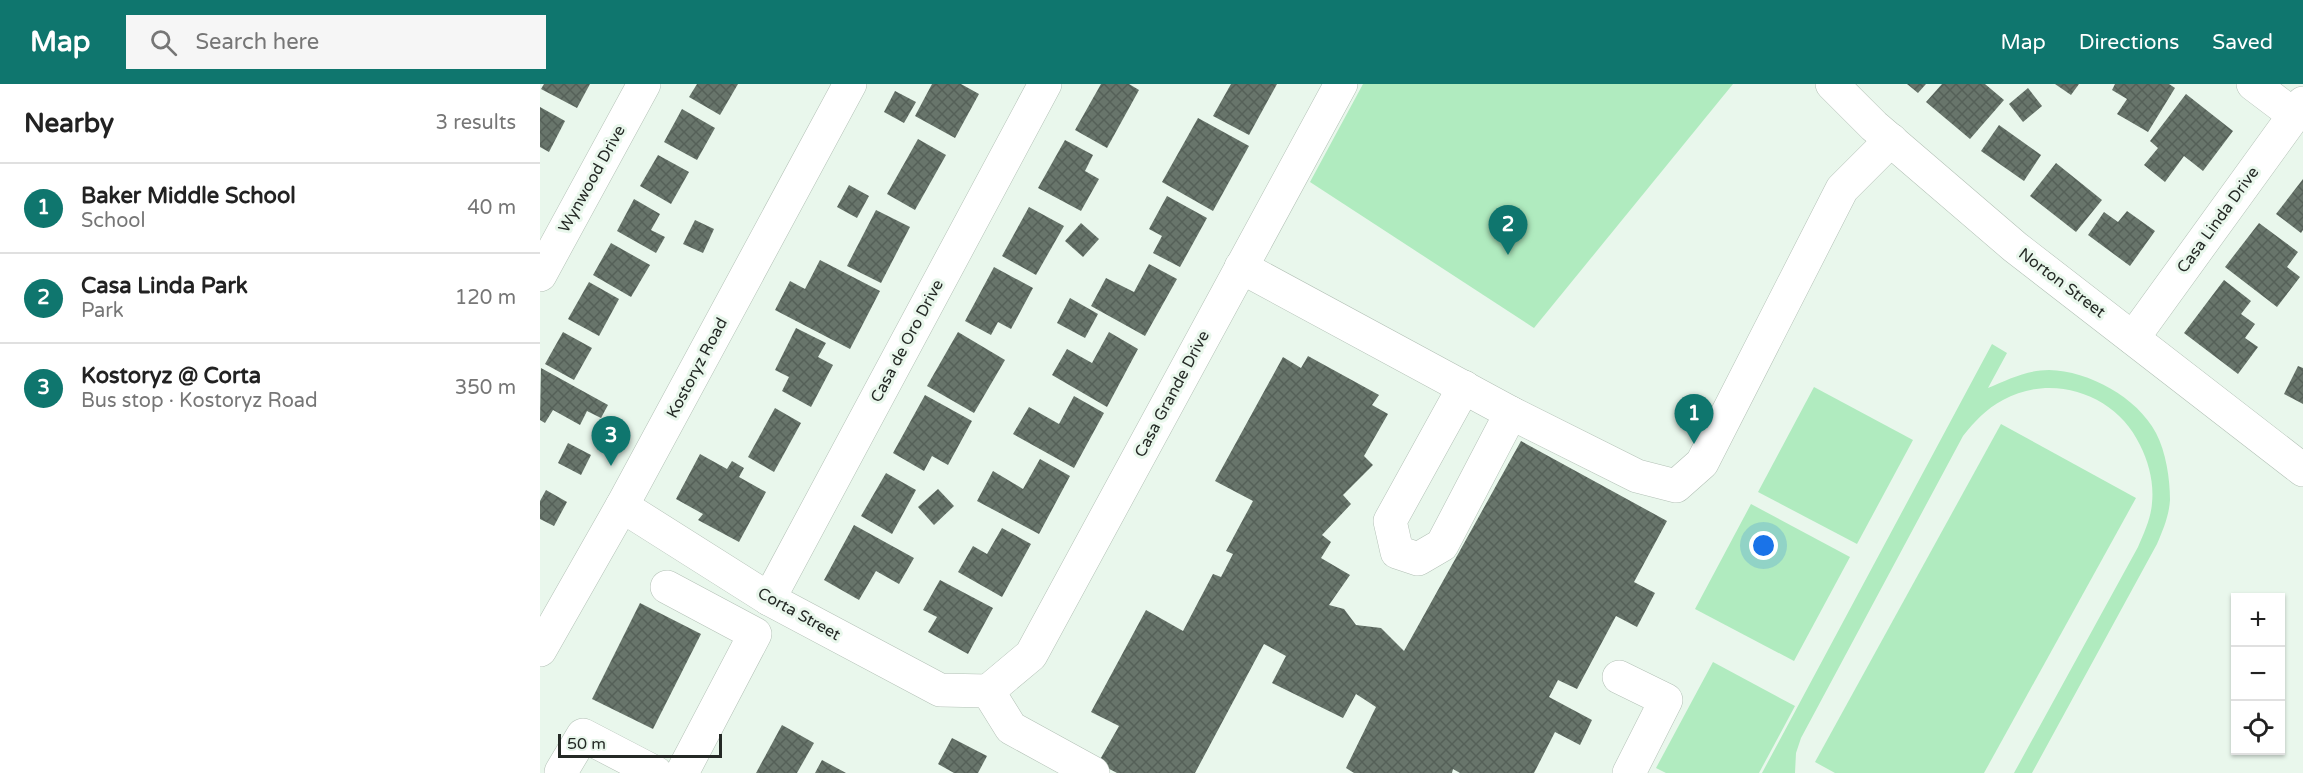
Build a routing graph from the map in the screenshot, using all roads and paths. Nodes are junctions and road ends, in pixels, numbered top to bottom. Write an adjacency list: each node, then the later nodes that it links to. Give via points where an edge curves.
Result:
1 (644, 84): 10 (street, Wynwood Drive)
2 (850, 84): 15 (street, Kostoryz Road)
3 (1045, 84): 17 (street, Casa de Oro Drive)
4 (1341, 84): 9 (street, Casa Grande Drive)
5 (1832, 84): 8 (street, Norton Street)
6 (2253, 84): 7 (street)
7 (2298, 109): 11 (street, Casa Linda Drive)
8 (1891, 140): 11 (street, Norton Street, via 2015,247); 13 (street, via 1842,189 1702,463 1676,486 1637,476)
9 (1241, 267): 12 (street); 20 (street, Casa Grande Drive, via 1031,655)
10 (540, 275)
11 (2133, 338): 14 (street, Norton Street)
12 (1464, 387): 13 (street); 13 (street, via 1390,521 1397,552 1418,559 1442,545)
13 (1511, 413)
14 (2303, 470)
15 (622, 506): 17 (street, Corta Street); 18 (street, Kostoryz Road)
16 (667, 587): 23 (street, via 755,633)
17 (769, 599): 20 (street, Corta Street, via 940,690)
18 (540, 650)
19 (1619, 676): 25 (street, via 1666,700)
20 (988, 691): 24 (street, via 1011,728)
21 (555, 768): 22 (street, via 583,735)
22 (656, 773)
23 (682, 773)
24 (1093, 773)
25 (1629, 773)

